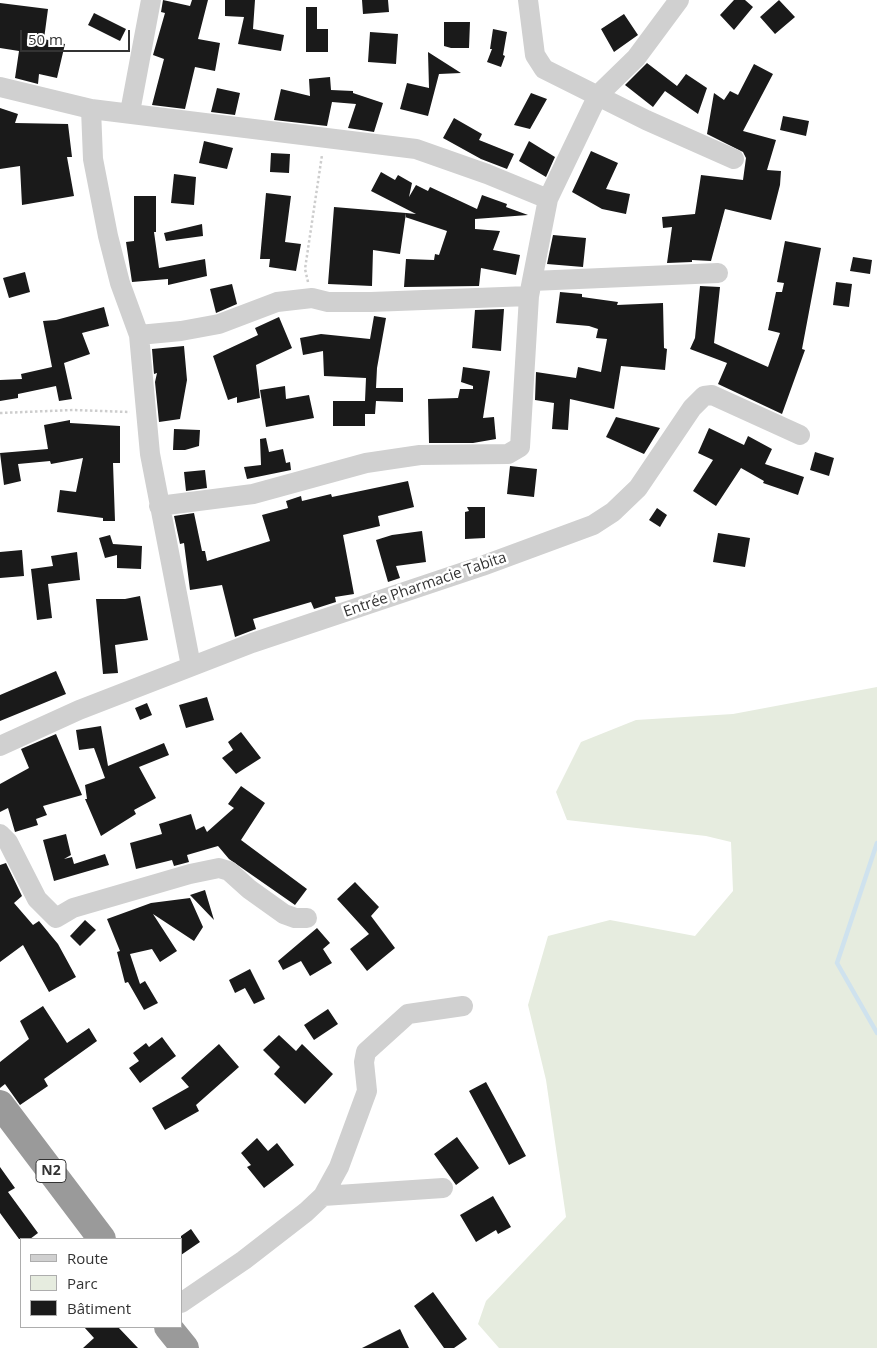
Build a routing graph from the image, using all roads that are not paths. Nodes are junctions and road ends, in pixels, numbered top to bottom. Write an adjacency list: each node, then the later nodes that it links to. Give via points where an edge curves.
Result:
1 (151, 0): 7 (street)
2 (528, 0): 5 (street, via 535,55 544,69)
3 (679, 0): 5 (street, via 636,58)
4 (0, 87): 6 (street)
5 (598, 95): 8 (street); 9 (street)
6 (91, 109): 7 (street); 12 (street, via 93,159 108,236 120,283)
7 (130, 112): 9 (street, via 416,149)
8 (734, 159)
9 (548, 199): 11 (street)
10 (718, 273): 11 (street)
11 (531, 289): 12 (street, via 371,302 328,302 312,298 277,302 219,324); 14 (street, via 520,446 515,451 508,454 420,455 366,463 253,494)
12 (139, 335): 14 (street)
13 (800, 435): 15 (street, Entrée Pharmacie Tabita, via 712,396 704,396 692,408 638,488 613,512 592,525)
14 (159, 506): 15 (street)
15 (191, 666): 16 (street, Entrée Pharmacie Tabita, via 79,710)
16 (0, 746)
17 (0, 834): 18 (street, via 8,842 37,898 56,918 73,908 218,868 229,871 284,914)
18 (307, 918)
19 (463, 1006): 22 (street, via 408,1014 366,1052 367,1090 339,1167)
20 (0, 1104): 23 (highway, N2)
21 (443, 1188): 22 (street)
22 (323, 1196): 24 (street, via 244,1260)
23 (101, 1238)
24 (182, 1302)
25 (169, 1328): 26 (highway)
26 (184, 1348)

